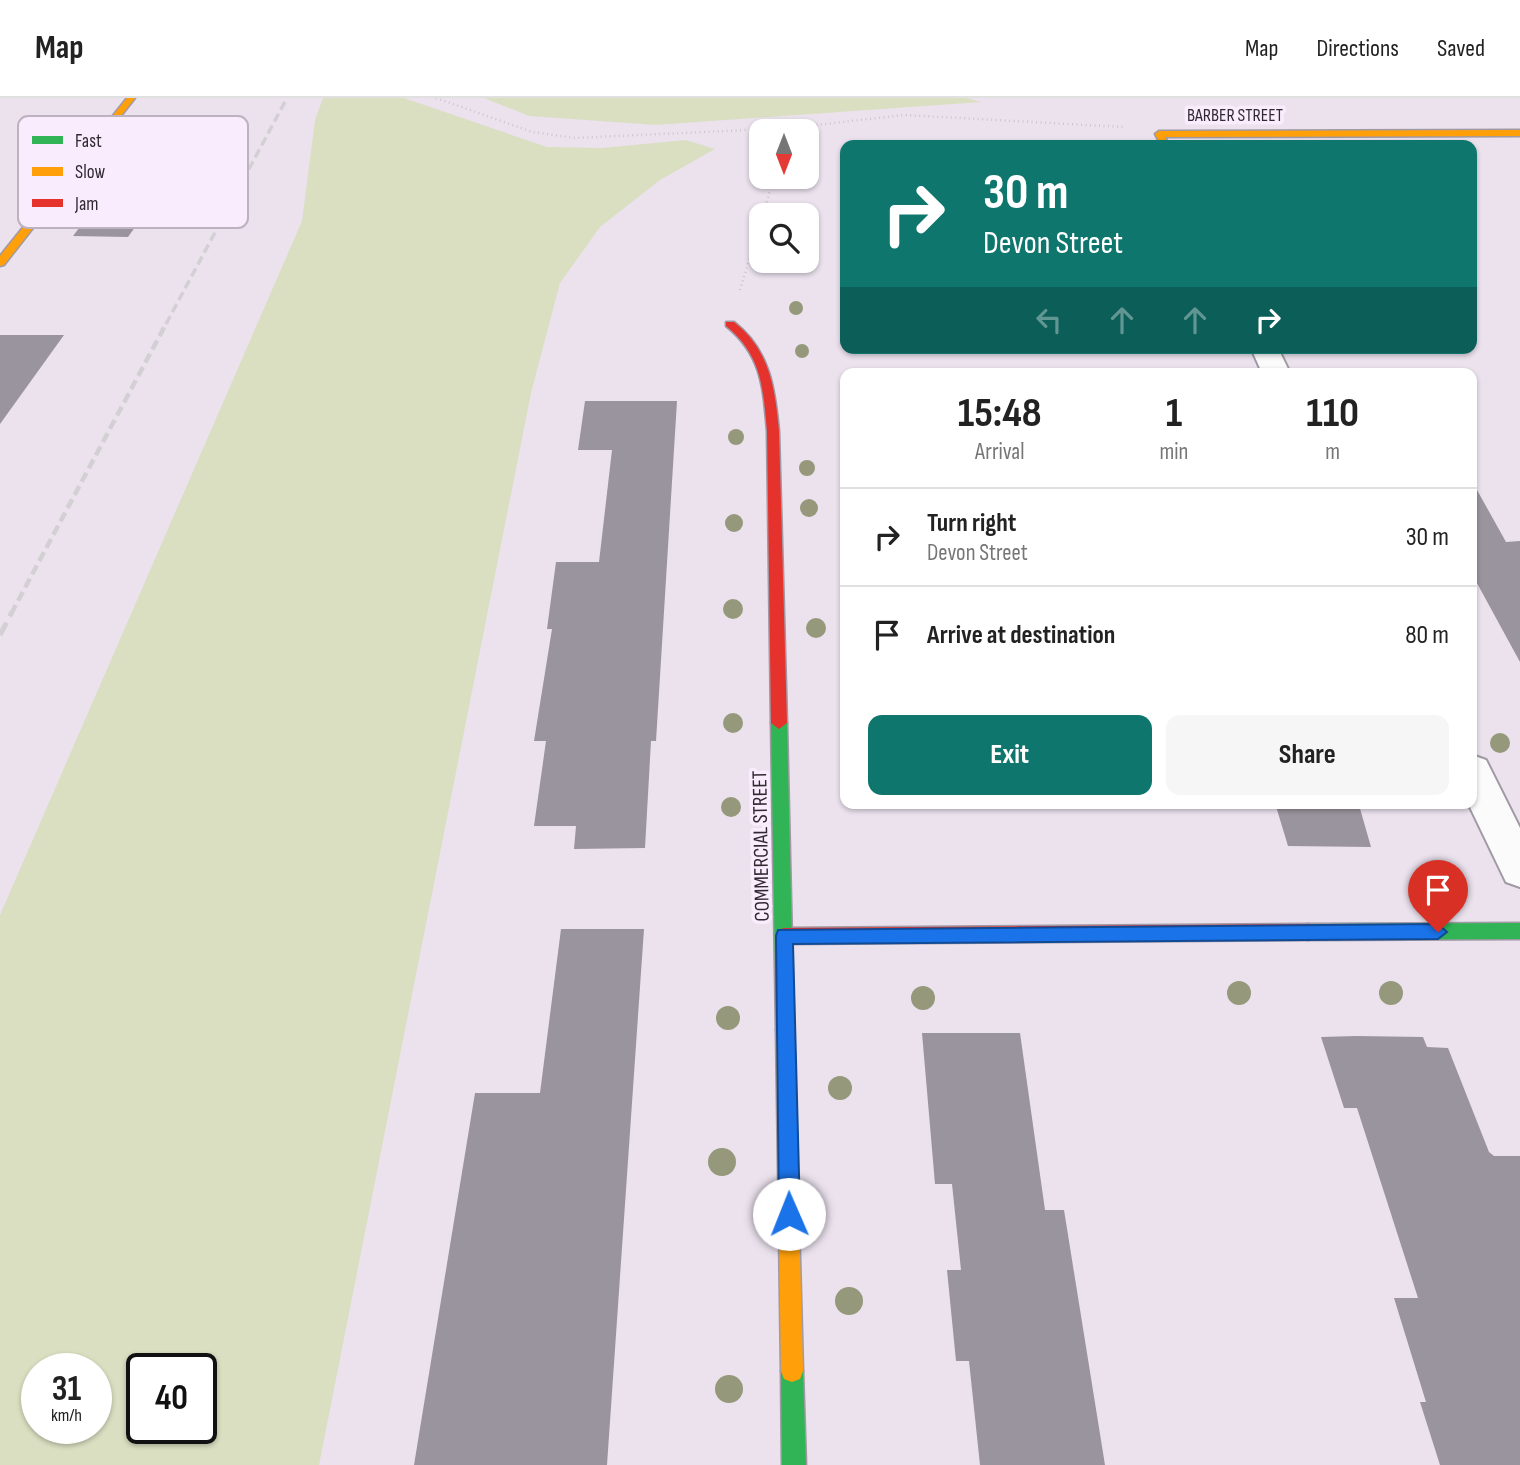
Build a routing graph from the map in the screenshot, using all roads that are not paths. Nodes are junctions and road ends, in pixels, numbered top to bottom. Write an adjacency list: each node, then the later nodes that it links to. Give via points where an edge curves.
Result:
1 (131, 98): 2 (street)
2 (117, 116)
3 (1520, 133): 4 (street, BARBER STREET)
4 (1162, 140)
5 (28, 228): 6 (street)
6 (0, 263)
7 (730, 324): 11 (street, COMMERCIAL STREET, via 749,338 770,396)
8 (1477, 781): 9 (street)
9 (1520, 869)
10 (1520, 931): 11 (street)
11 (784, 936): 12 (street, COMMERCIAL STREET)
12 (794, 1465)

